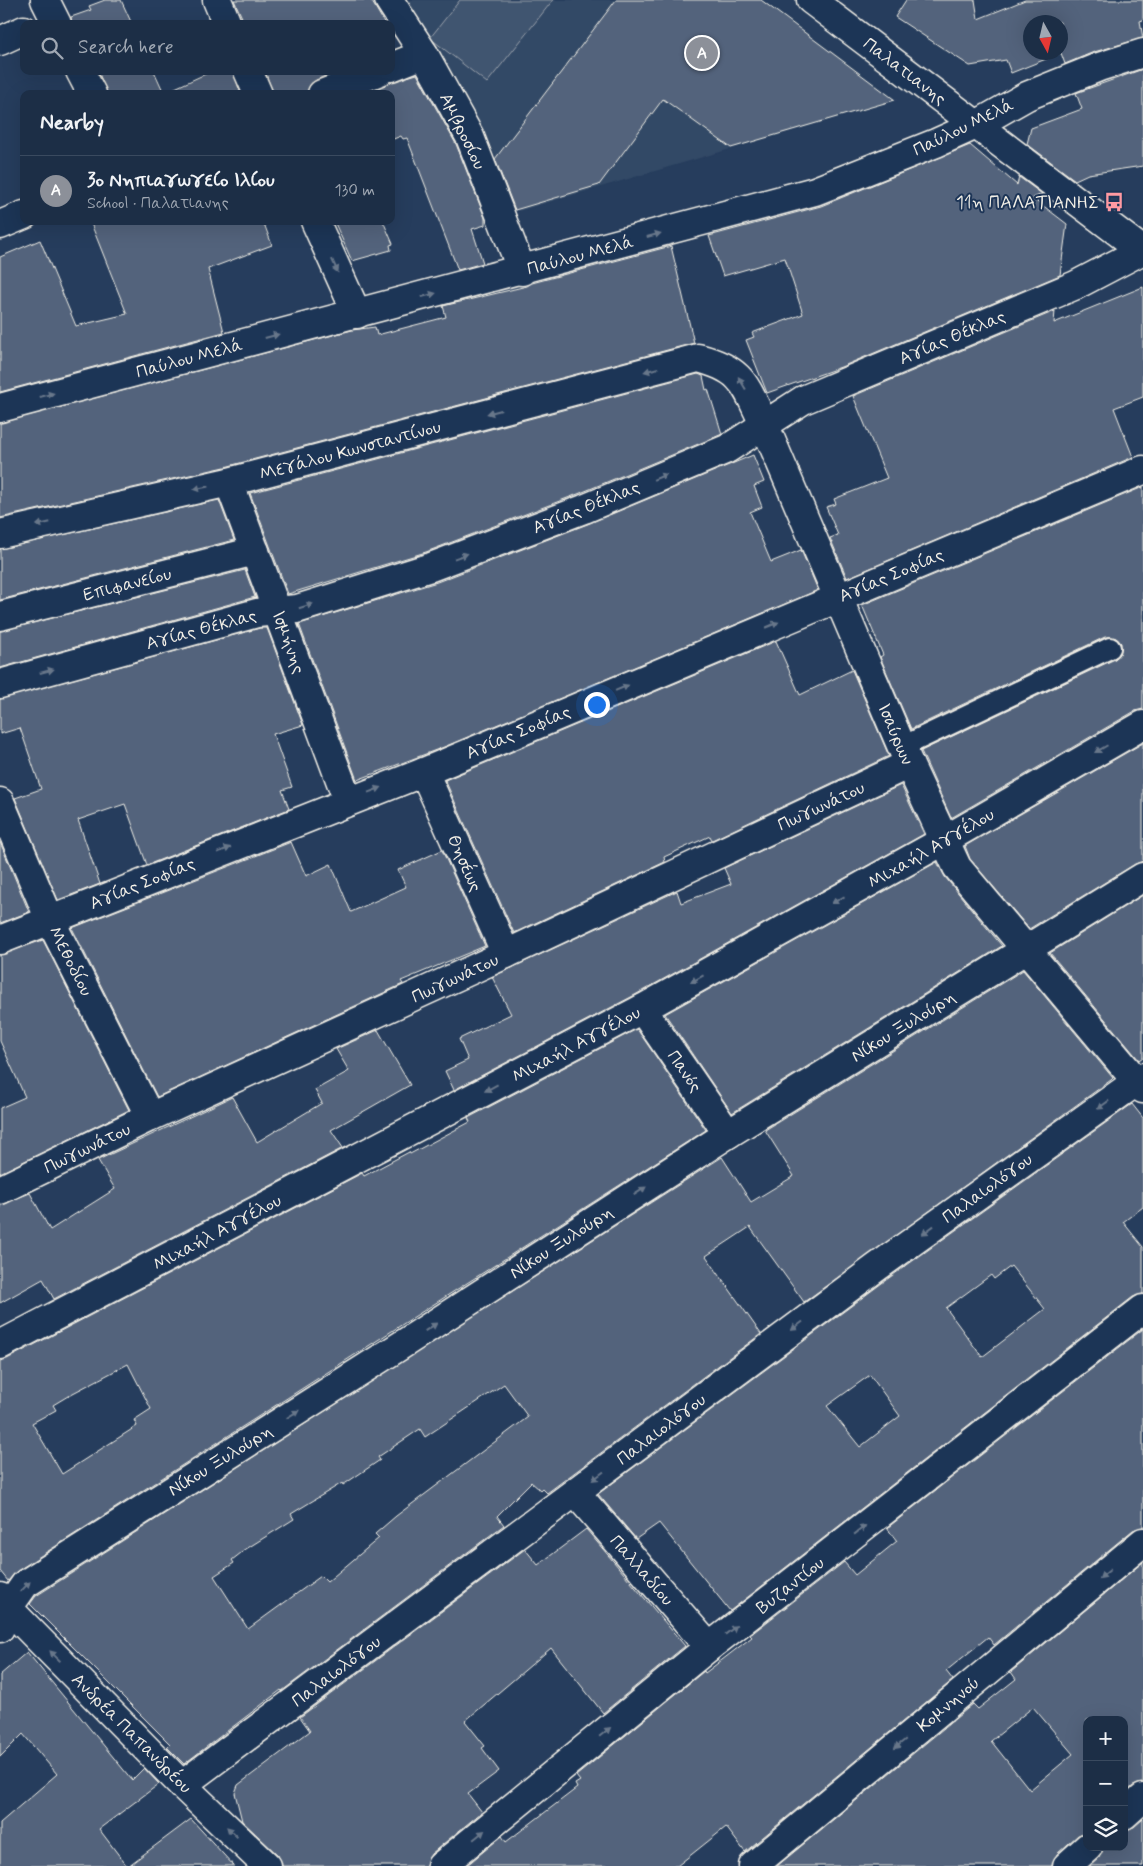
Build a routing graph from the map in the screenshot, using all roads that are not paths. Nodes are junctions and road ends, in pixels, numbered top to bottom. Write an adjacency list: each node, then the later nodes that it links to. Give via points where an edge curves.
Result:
1 (217, 0): 4 (street)
2 (389, 0): 8 (street, Αμβροσίου)
3 (811, 0): 16 (street, Παλατιανης)
4 (225, 20)
5 (20, 32): 6 (street)
6 (0, 41)
7 (1143, 53): 16 (street, Παύλου Μελά, via 1027,96)
8 (424, 54): 9 (street); 21 (street, Αμβροσίου, via 470,138)
9 (395, 65)
10 (82, 75): 13 (street)
11 (250, 75): 14 (street)
12 (370, 75): 15 (street)
13 (90, 90)
14 (256, 90)
15 (332, 90)
16 (976, 125): 20 (street, Παλατιανης); 21 (street, Παύλου Μελά, one-way to 16, via 815,191)
17 (20, 217): 18 (street)
18 (0, 225)
19 (317, 225): 22 (street, one-way to 22)
20 (1143, 250): 25 (street, Αγίας Θέκλας, via 1076,285 803,400)
21 (522, 271): 22 (street, Παύλου Μελά, one-way to 21)
22 (357, 314): 24 (street, Παύλου Μελά, one-way to 22)
23 (698, 358): 25 (street, Ισαύρων, one-way to 23, via 740,377 721,364); 27 (street, Μεγάλου Κωνσταντίνου, one-way to 27)
24 (0, 408)
25 (765, 426): 30 (street, Ισαύρων); 31 (street, Αγίας Θέκλας, one-way to 25, via 298,609 431,567 510,538 727,449)
26 (1143, 470): 30 (street, Αγίας Σοφίας)
27 (230, 482): 28 (street, Μεγάλου Κωνσταντίνου, one-way to 28); 29 (street, Ισμήνης)
28 (0, 534)
29 (255, 551): 31 (street, Ισμήνης); 32 (street, Επιφανείου)
30 (837, 598): 36 (street, Ισαύρων); 37 (street, Αγίας Σοφίας, one-way to 30)
31 (278, 612): 34 (street, Αγίας Θέκλας, one-way to 31, via 257,613); 38 (street, Ισμήνης)
32 (0, 616)
33 (1110, 648): 36 (lane)
34 (0, 684)
35 (1143, 725): 40 (street, Μιχαήλ Αγγέλου, one-way to 40)
36 (905, 756): 40 (street, Ισαύρων); 45 (street, Πωγωνάτου)
37 (424, 772): 38 (street, Αγίας Σοφίας, one-way to 37); 45 (street, Θησέως)
38 (348, 801): 42 (street, Αγίας Σοφίας, one-way to 38)
39 (0, 802): 42 (street, Μεθοδίου)
40 (944, 841): 44 (street, Ισαύρων, via 957,867); 46 (street, Μιχαήλ Αγγέλου, one-way to 46)
41 (1143, 877): 44 (street, Νίκου Ξυλούρη)
42 (50, 920): 43 (street, Αγίας Σοφίας); 48 (street, Μεθοδίου)
43 (0, 940)
44 (1025, 950): 47 (street, Ισαύρων); 49 (street, Νίκου Ξυλούρη)
45 (506, 954): 48 (street, Πωγωνάτου)
46 (642, 1009): 49 (street, Πανός); 52 (street, Μιχαήλ Αγγέλου, one-way to 52)
47 (1141, 1082): 53 (street, Παλαιολόγου, one-way to 53, via 877,1266)
48 (150, 1117): 50 (street, Πωγωνάτου)
49 (728, 1134): 55 (street, Νίκου Ξυλούρη, one-way to 49, via 24,1584)
50 (0, 1190)
51 (1143, 1309): 56 (street, Βυζαντίου, one-way to 51)
52 (0, 1345)
53 (576, 1493): 56 (street, Παλλαδίου); 57 (street, Παλαιολόγου)
54 (1143, 1542): 63 (street, Κομνηνού, one-way to 63)
55 (3, 1611): 57 (street, Ανδρέα Παπανδρέου, one-way to 55)
56 (709, 1648): 62 (street, Βυζαντίου, one-way to 56)
57 (182, 1785): 61 (street, Ανδρέα Παπανδρέου, one-way to 57)
58 (1143, 1798): 59 (street)
59 (1128, 1811)
60 (1084, 1851): 64 (street)
61 (267, 1866)
62 (442, 1866)
63 (753, 1866)
64 (1067, 1866)

